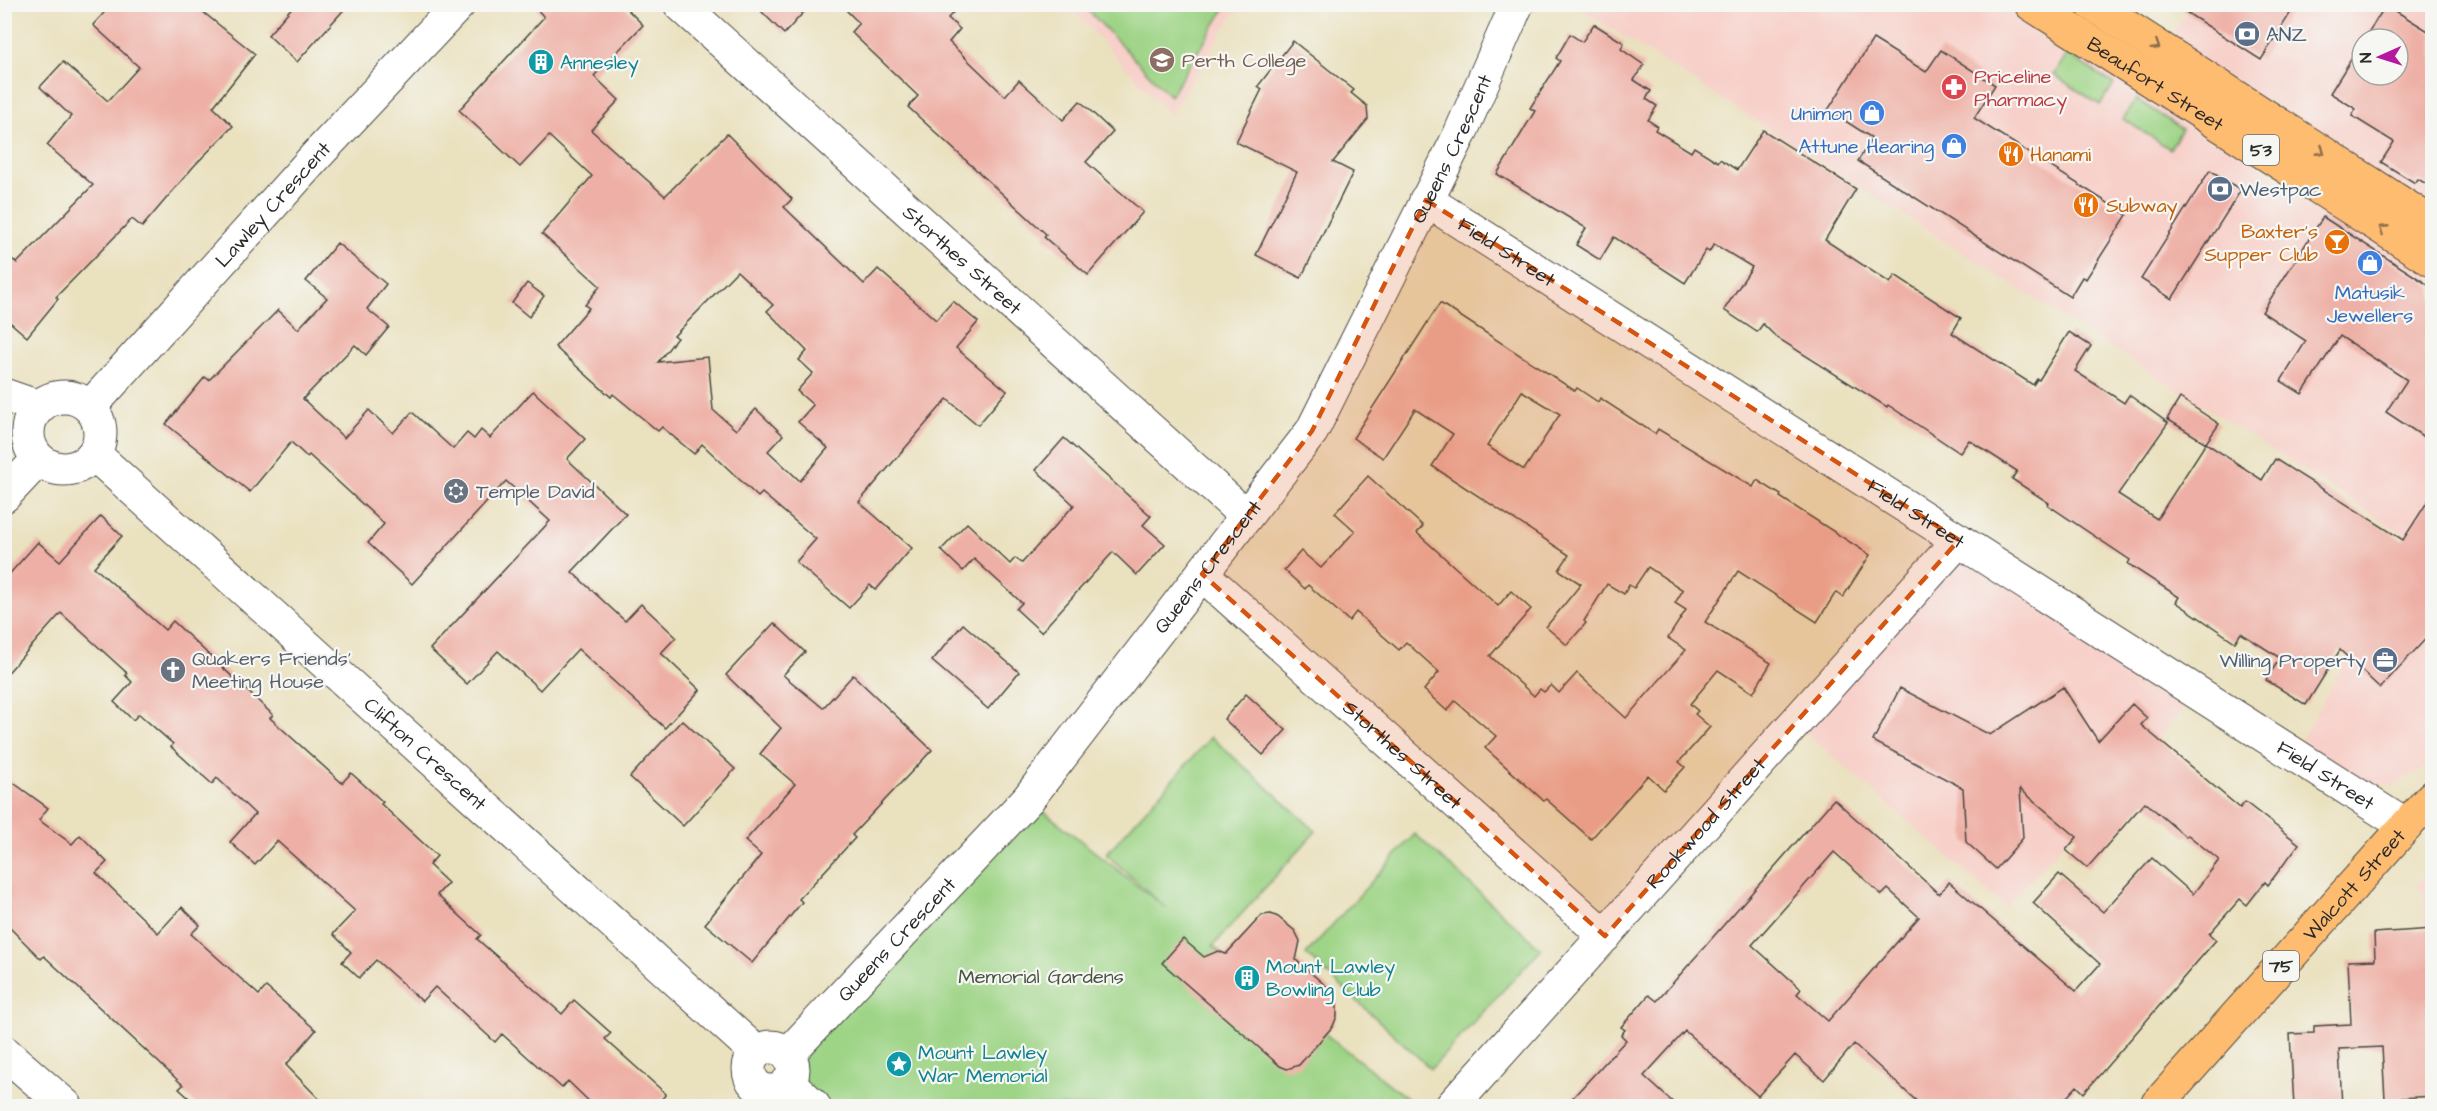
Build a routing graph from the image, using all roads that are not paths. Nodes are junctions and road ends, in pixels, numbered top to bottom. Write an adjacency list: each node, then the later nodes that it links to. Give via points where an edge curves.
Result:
1 (459, 4): 11 (street, Lawley Crescent)
2 (680, 4): 15 (street, Storthes Street)
3 (1517, 4): 6 (street, Queens Crescent, via 1460,134)
4 (2031, 4): 8 (main road, Beaufort Street / 53, one-way to 4)
5 (2092, 4): 7 (main road, Beaufort Street / 53, one-way to 7)
6 (1426, 200): 15 (street, Queens Crescent, via 1312,431); 16 (street, Field Street)
7 (2433, 223)
8 (2433, 260)
9 (4, 395): 10 (street)
10 (39, 407): 11 (street, via 64,397 78,399); 13 (street, via 30,419 28,433)
11 (90, 407): 12 (street, via 101,430)
12 (94, 454): 13 (street, via 85,463 68,469 49,467); 22 (street, Clifton Crescent)
13 (38, 459): 14 (street)
14 (4, 496)
15 (1246, 516): 17 (street, Queens Crescent)
16 (1959, 540): 19 (street, Field Street); 20 (street, Rookwood Street)
17 (1202, 574): 20 (street, Storthes Street); 22 (street, Queens Crescent, via 1028,800)
18 (2433, 797): 19 (main road, Walcott Street / 75)
19 (2406, 826): 26 (main road, Walcott Street / 75)
20 (1605, 936): 25 (street, Rookwood Street)
21 (4, 1052): 23 (street)
22 (767, 1076): 24 (street, Clifton Crescent)
23 (66, 1107)
24 (814, 1107)
25 (1452, 1107)
26 (2156, 1107)

